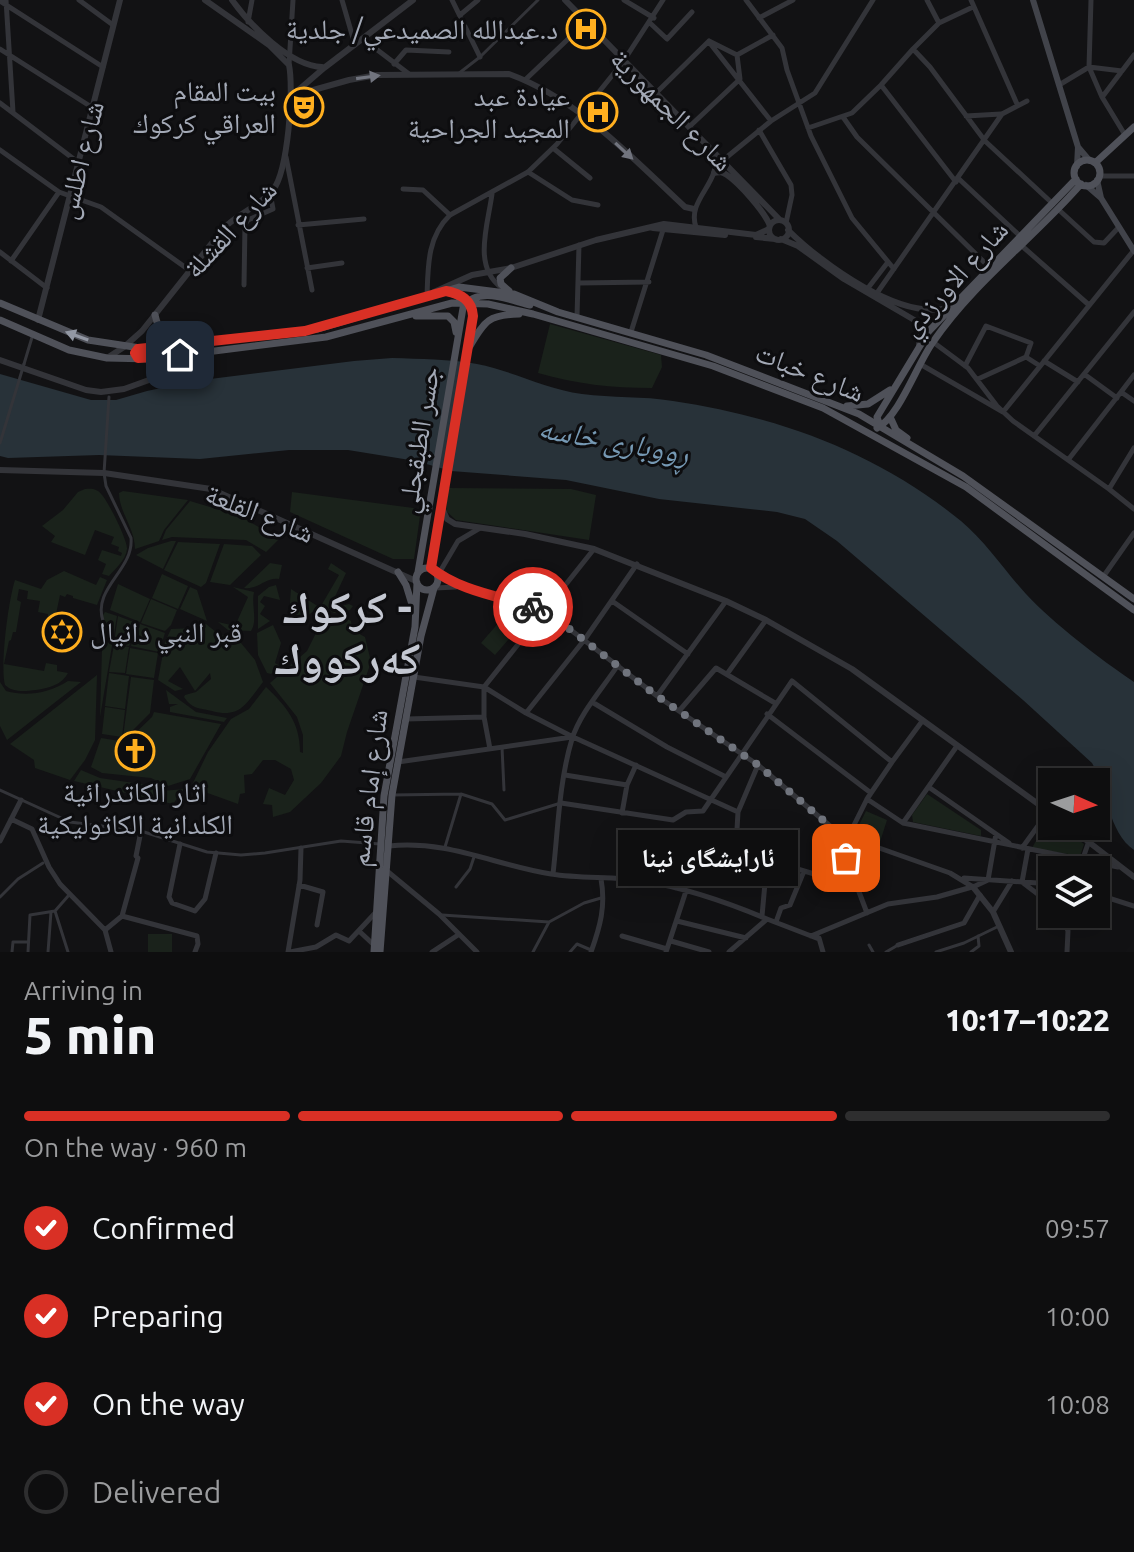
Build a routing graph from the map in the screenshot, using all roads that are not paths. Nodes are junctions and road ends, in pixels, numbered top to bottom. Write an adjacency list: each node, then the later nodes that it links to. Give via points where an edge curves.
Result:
1 (79, 0): 33 (street)
2 (120, 0): 33 (street, شارع اطلس)
3 (205, 0): 50 (street, via 269,45)
4 (232, 0): 31 (street)
5 (252, 0): 31 (street)
6 (293, 0): 42 (street)
7 (342, 0): 37 (street)
8 (413, 0): 35 (street)
9 (452, 0): 27 (street)
10 (478, 0): 27 (street)
11 (538, 0): 45 (street)
12 (565, 0): 25 (street, شارع الجمهورية)
13 (576, 0): 25 (street)
14 (624, 0): 29 (street)
15 (663, 0): 29 (street)
16 (746, 0): 28 (street)
17 (793, 0): 28 (street)
18 (873, 0): 64 (street, via 820,87)
19 (927, 0): 32 (street)
20 (1033, 0): 58 (main road)
21 (1091, 0): 49 (street)
22 (0, 1): 23 (street)
23 (6, 3): 41 (street); 48 (street)
24 (972, 3): 32 (street); 65 (street)
25 (572, 8): 30 (street, شارع الجمهورية)
26 (692, 12): 29 (street, via 667,39)
27 (460, 15): 45 (street)
28 (759, 18): 34 (street)
29 (652, 20): 46 (street)
30 (586, 22): 46 (street, شارع الجمهورية); 56 (street)
31 (248, 23): 42 (street)
32 (939, 23): 39 (street)
33 (113, 25): 48 (street, شارع اطلس)
34 (773, 35): 43 (street); 64 (street)
35 (363, 39): 37 (street); 47 (street)
36 (709, 41): 43 (street); 55 (street); 59 (street)
37 (355, 46): 51 (street)
38 (0, 49): 41 (street)
39 (913, 49): 57 (street); 70 (street)
40 (449, 52): 47 (street, via 406,50)
41 (9, 55): 66 (street); 67 (street)
42 (290, 55): 50 (street); 51 (street)
43 (737, 55): 55 (street)
44 (1134, 55): 52 (street)
45 (480, 57): 54 (street)
46 (623, 62): 59 (street, شارع الجمهورية); 68 (street)
47 (394, 64): 53 (street)
48 (103, 67): 66 (street, شارع اطلس)
49 (1089, 67): 52 (street); 58 (street); 61 (street)
50 (290, 68): 60 (street, شارع القشلة)
51 (324, 68): 60 (street)
52 (1122, 71): 61 (street)
53 (409, 74): 54 (street); 60 (street, one-way to 53, via 349,80)
54 (458, 74): 56 (street, via 501,73)
55 (740, 79): 72 (street); 73 (street)
56 (525, 80): 68 (street)
57 (881, 85): 71 (street); 93 (street)
58 (1059, 85): 79 (main road)
59 (655, 95): 73 (street, شارع الجمهورية)
60 (291, 97): 83 (street, شارع القشلة)
61 (1102, 97): 77 (street)
62 (1027, 101): 65 (street)
63 (0, 103): 67 (street)
64 (800, 104): 72 (street); 75 (street)
65 (1017, 104): 69 (street)
66 (93, 108): 86 (street, شارع اطلس)
67 (13, 112): 86 (street)
68 (583, 113): 80 (street); 102 (street, one-way to 102)
69 (1002, 114): 70 (street); 78 (street)
70 (966, 116): 78 (street)
71 (843, 117): 75 (street); 105 (street)
72 (771, 121): 76 (street)
73 (688, 127): 81 (street, شارع الجمهورية)
74 (1134, 127): 77 (main road)
75 (808, 128): 122 (street, via 852,218)
76 (759, 130): 84 (street); 108 (street, via 791,185)
77 (1126, 136): 85 (main road)
78 (985, 141): 93 (street); 103 (street)
79 (1078, 147): 85 (main road); 87 (main road)
80 (553, 148): 88 (street); 91 (street)
81 (711, 150): 84 (street, شارع الجمهورية); 89 (street)
82 (1, 151): 96 (street)
83 (285, 156): 97 (street, شارع القشلة); 109 (street)
84 (722, 161): 108 (street, شارع الجمهورية)
85 (1092, 161): 87 (main road); 92 (main road)
86 (79, 163): 99 (street, شارع اطلس)
87 (1077, 166): 94 (main road)
88 (528, 172): 98 (street); 101 (street, via 572,200)
89 (714, 173): 104 (street); 114 (street, via 728,175 765,215)
90 (1134, 176): 92 (street)
91 (590, 178)
92 (1098, 178): 94 (main road); 100 (main road)
93 (957, 180): 105 (street); 117 (street)
94 (1081, 183): 100 (main road); 103 (main road, شارع الاورزدي)
95 (403, 189): 106 (street, via 423,190)
96 (59, 192): 99 (street); 121 (street)
97 (270, 193): 128 (street, شارع القشلة, via 232,220); 132 (street, via 273,209 245,224)
98 (492, 193): 106 (street); 129 (street)
99 (72, 196): 128 (street, via 101,207); 133 (street, شارع اطلس)
100 (1101, 198): 112 (main road)
101 (598, 205)
102 (685, 207): 104 (street); 110 (street, via 687,217)
103 (1056, 207): 112 (street, via 1094,242 1104,243); 117 (main road, شارع الاورزدي)
104 (694, 209): 111 (street)
105 (935, 211): 126 (street); 127 (street)
106 (450, 215): 139 (street, via 431,245)
107 (364, 219): 109 (street)
108 (785, 224): 114 (street, via 774,221); 116 (street, via 786,236); 134 (street, شارع الجمهورية, via 831,265)
109 (298, 225): 124 (street)
110 (678, 225): 111 (street); 113 (street)
111 (696, 227): 114 (street, via 756,235)
112 (1119, 227): 119 (main road)
113 (653, 228): 115 (street); 118 (street)
114 (769, 228): 116 (street)
115 (663, 230): 116 (street); 130 (street)
116 (778, 239): 159 (street, via 798,246 916,321 922,333)
117 (1022, 241): 126 (main road, شارع الاورزدي); 142 (street); 157 (main road, شارع الاورزدي)
118 (579, 245): 125 (street); 131 (street)
119 (1134, 250): 142 (street)
120 (0, 252): 121 (street)
121 (11, 261): 133 (street)
122 (888, 262): 127 (street); 134 (street)
123 (342, 263): 124 (street)
124 (307, 268): 135 (street)
125 (511, 268): 129 (street); 138 (main road, via 500,281)
126 (990, 268): 143 (main road, شارع الاورزدي)
127 (894, 269): 137 (street)
128 (189, 270): 147 (street, شارع القشلة)
129 (486, 272): 138 (street); 139 (street)
130 (649, 282): 131 (street); 153 (street)
131 (579, 283): 149 (street)
132 (244, 285)
133 (47, 288): 151 (street, شارع اطلس)
134 (868, 288): 137 (street, شارع الجمهورية)
135 (312, 290)
136 (446, 291): 138 (main road, شارع خبات, via 467,287); 139 (main road, شارع خبات); 140 (main road)
137 (877, 293): 143 (street, شارع الجمهورية, via 916,310)
138 (514, 294): 144 (main road, شارع خبات)
139 (427, 297): 158 (main road, شارع خبات, via 318,329)
140 (466, 302): 144 (main road, via 491,296); 146 (main road, شارع خبات); 148 (main road); 155 (main road, جسر الطبقجلي); 162 (main road, جسر الطبقجلي, via 473,316)
141 (0, 303): 151 (main road, شارع خبات)
142 (1089, 305): 169 (street)
143 (953, 306): 159 (main road, شارع الاورزدي)
144 (558, 312): 149 (main road, شارع خبات)
145 (1134, 312): 175 (street)
146 (533, 314): 162 (main road, via 489,319); 186 (main road, شارع خبات, via 713,366)
147 (155, 315): 158 (main road, via 165,337); 160 (street, شارع القشلة)
148 (401, 316): 155 (main road, via 448,316); 163 (main road, via 326,337)
149 (577, 317): 153 (main road, شارع خبات)
150 (0, 320): 154 (main road)
151 (38, 320): 152 (main road, شارع خبات)
152 (51, 326): 156 (main road, via 43,332); 160 (main road, شارع خبات, one-way to 152)
153 (631, 332): 183 (main road, شارع خبات)
154 (33, 334): 156 (main road); 190 (street, bridge)
155 (457, 335): 206 (main road, جسر الطبقجلي)
156 (44, 339): 165 (main road)
157 (933, 342): 170 (main road, شارع الاورزدي); 171 (street)
158 (198, 343): 161 (main road, شارع خبات)
159 (919, 345): 172 (main road, شارع الاورزدي)
160 (124, 347): 161 (main road, شارع خبات); 165 (street, شارع القشلة)
161 (138, 349): 166 (main road)
162 (467, 353): 197 (main road, جسر الطبقجلي)
163 (193, 354): 167 (main road); 173 (street)
164 (1026, 357): 169 (street); 171 (street, via 1031,343 986,326); 177 (street)
165 (107, 358): 166 (main road)
166 (138, 358): 167 (main road)
167 (155, 359): 173 (street, via 163,363)
168 (0, 360): 173 (street, via 96,392 124,389)
169 (1042, 363): 178 (street); 184 (street)
170 (920, 364): 174 (main road, شارع الاورزدي); 184 (street)
171 (965, 366): 177 (street)
172 (905, 368): 174 (main road); 179 (main road, شارع الاورزدي)
173 (163, 372)
174 (915, 373): 185 (main road, شارع الاورزدي)
175 (1084, 374): 178 (street); 180 (street)
176 (1134, 375): 180 (street)
177 (978, 379): 184 (street)
178 (1078, 382): 189 (street)
179 (894, 386): 183 (main road, via 868,404); 186 (main road, شارع الاورزدي)
180 (1119, 395): 182 (street); 192 (street)
181 (109, 397): 195 (street)
182 (1134, 401)
183 (841, 406): 186 (main road, شارع خبات)
184 (1003, 412): 189 (street)
185 (891, 419): 187 (main road); 193 (main road, via 896,430)
186 (871, 425): 187 (main road); 188 (main road, شارع خبات)
187 (880, 427): 188 (main road, شارع خبات)
188 (886, 436): 193 (main road, شارع خبات); 212 (main road, شارع خبات, via 966,487)
189 (1034, 436): 192 (street)
190 (0, 443)
191 (1134, 448): 196 (street)
192 (1068, 460): 196 (street)
193 (939, 461): 205 (main road, شارع خبات)
194 (0, 470): 195 (street, شارع القلعة)
195 (104, 473): 203 (street, شارع القلعة, via 211,489); 216 (street, via 132,546 106,591)
196 (1109, 489): 198 (street)
197 (442, 505): 199 (street, via 449,521); 204 (main road, جسر الطبقجلي)
198 (1134, 509)
199 (481, 528): 201 (street); 204 (street, via 458,541)
200 (1134, 533): 205 (street)
201 (594, 549): 202 (street); 213 (street)
202 (637, 564): 210 (street); 211 (street)
203 (398, 572): 206 (street, شارع القلعة); 214 (main road)
204 (435, 572): 206 (main road, via 426,568); 207 (street); 208 (main road, جسر الطبقجلي)
205 (1103, 577): 209 (main road, شارع خبات)
206 (417, 579): 208 (main road, via 424,590); 214 (main road, شارع إمام قاسم)
207 (461, 587): 208 (street); 213 (street)
208 (434, 588): 221 (main road, شارع إمام قاسم)
209 (1134, 599)
210 (612, 601): 217 (street); 218 (street)
211 (726, 601): 215 (street); 218 (street)
212 (1134, 610)
213 (546, 611): 217 (street); 222 (street)
214 (416, 616): 267 (main road, شارع إمام قاسم, via 384,796)
215 (766, 620): 220 (street); 231 (street, via 852,669)
216 (103, 621)
217 (585, 639): 219 (street); 227 (street)
218 (688, 654): 223 (street)
219 (618, 665): 223 (street); 224 (street)
220 (727, 674): 225 (street); 226 (street, via 712,669)
221 (413, 677): 222 (street); 230 (main road, شارع إمام قاسم)
222 (484, 687): 227 (street); 229 (street)
223 (657, 696): 226 (street)
224 (592, 702): 232 (street); 242 (street)
225 (775, 703): 228 (street); 238 (street, via 792,681)
226 (679, 711): 236 (street)
227 (526, 713): 232 (street)
228 (767, 714): 236 (street); 249 (street)
229 (484, 717): 230 (street); 235 (street)
230 (406, 719): 237 (main road, شارع إمام قاسم)
231 (923, 720): 233 (street); 238 (street)
232 (573, 737): 234 (street); 239 (street); 241 (street)
233 (957, 746): 244 (street); 253 (street)
234 (502, 747): 235 (street); 246 (street)
235 (490, 749): 237 (street)
236 (741, 752): 240 (street); 242 (street)
237 (398, 762): 248 (main road, شارع إمام قاسم)
238 (892, 762): 249 (street)
239 (636, 765): 243 (street); 250 (street)
240 (758, 765): 254 (street); 260 (street)
241 (565, 775): 243 (street); 252 (street)
242 (726, 777): 250 (street)
243 (627, 785): 255 (street)
244 (930, 788): 257 (street); 261 (street)
245 (0, 790): 251 (street)
246 (504, 790)
247 (461, 794): 248 (street); 252 (street, via 492,804 505,820); 269 (street)
248 (392, 795): 267 (main road, شارع إمام قاسم)
249 (869, 796): 257 (street); 262 (street)
250 (711, 799): 254 (street); 255 (street, via 703,811 673,820)
251 (21, 800): 256 (street); 259 (street, via 70,822)
252 (561, 803): 255 (street); 282 (street)
253 (1038, 804)
254 (738, 812): 276 (street, via 736,847)
255 (622, 813)
256 (11, 819): 263 (street); 297 (street, via 32,829)
257 (903, 823): 265 (street)
258 (1038, 830): 271 (street)
259 (141, 831): 266 (street); 308 (street)
260 (836, 831): 262 (street); 306 (street)
261 (996, 834): 265 (street); 268 (street)
262 (848, 837): 285 (street)
263 (0, 841)
264 (1089, 841): 275 (street); 279 (street)
265 (994, 842): 268 (street); 287 (street)
266 (180, 844): 272 (street); 272 (street, via 169,897 195,911 205,899)
267 (385, 845): 269 (street); 270 (street, via 341,841); 280 (main road, شارع إمام قاسم); 303 (main road, شارع إمام قاسم)
268 (1013, 846): 271 (street)
269 (445, 847): 273 (street)
270 (301, 848): 272 (street); 291 (street)
271 (1025, 849): 274 (street); 289 (street)
272 (216, 853)
273 (475, 853): 282 (street); 292 (street)
274 (1058, 856)
275 (1084, 856)
276 (767, 861): 281 (street); 294 (street); 309 (street)
277 (43, 863): 299 (street)
278 (1110, 865): 279 (street)
279 (1123, 867): 284 (street)
280 (387, 871): 307 (street); 329 (main road, شارع إمام قاسم)
281 (804, 871): 283 (street); 312 (street, via 790,905 781,908)
282 (553, 874): 286 (street)
283 (821, 876)
284 (1134, 877)
285 (959, 878): 287 (street); 293 (street)
286 (601, 879): 294 (street); 300 (street)
287 (988, 880): 288 (street); 293 (street)
288 (1012, 881): 289 (street); 305 (street)
289 (1022, 882): 290 (street); 296 (street)
290 (1038, 883)
291 (299, 885): 313 (street, via 323,892); 338 (street)
292 (456, 887)
293 (973, 887): 298 (street); 306 (street)
294 (675, 888): 295 (street)
295 (686, 891): 309 (street); 310 (street)
296 (1038, 894)
297 (69, 895): 304 (street); 316 (street)
298 (980, 895): 305 (street); 326 (street, via 964,923)
299 (0, 897)
300 (604, 897): 311 (street); 330 (street)
301 (1110, 898): 302 (street)
302 (1132, 903)
303 (378, 911): 317 (street); 329 (main road, شارع إمام قاسم)
304 (53, 912): 324 (street, via 30,915); 334 (street); 335 (street)
305 (993, 912): 314 (street)
306 (867, 913): 320 (street)
307 (439, 914): 311 (street); 318 (street)
308 (122, 916): 316 (street); 337 (street, via 197,936)
309 (765, 918): 312 (street); 322 (street)
310 (677, 921): 322 (street); 323 (street)
311 (549, 922): 341 (street)
312 (776, 922): 320 (street)
313 (317, 925)
314 (999, 926): 321 (street); 350 (street)
315 (1067, 928): 351 (street)
316 (105, 930): 336 (street)
317 (359, 931): 328 (street, via 349,941 336,935); 329 (street)
318 (458, 935): 327 (street); 339 (street)
319 (622, 936): 331 (street)
320 (816, 936): 345 (street)
321 (978, 936): 348 (street); 349 (street, via 979,946)
322 (747, 938): 344 (street)
323 (671, 941): 331 (street); 343 (street)
324 (28, 942): 332 (street, via 13,942); 333 (street)
325 (869, 945): 346 (street)
326 (898, 945): 347 (street)
327 (467, 948): 340 (street)
328 (318, 949): 338 (street)
329 (376, 950)
330 (591, 951): 342 (street, via 577,944)
331 (667, 951)
332 (12, 952)
333 (28, 952)
334 (48, 952)
335 (68, 952)
336 (111, 952)
337 (195, 952)
338 (289, 952)
339 (432, 952)
340 (477, 952)
341 (533, 952)
342 (570, 952)
343 (709, 952)
344 (729, 952)
345 (823, 952)
346 (873, 952)
347 (886, 952)
348 (936, 952)
349 (971, 952)
350 (1011, 952)
351 (1067, 952)

